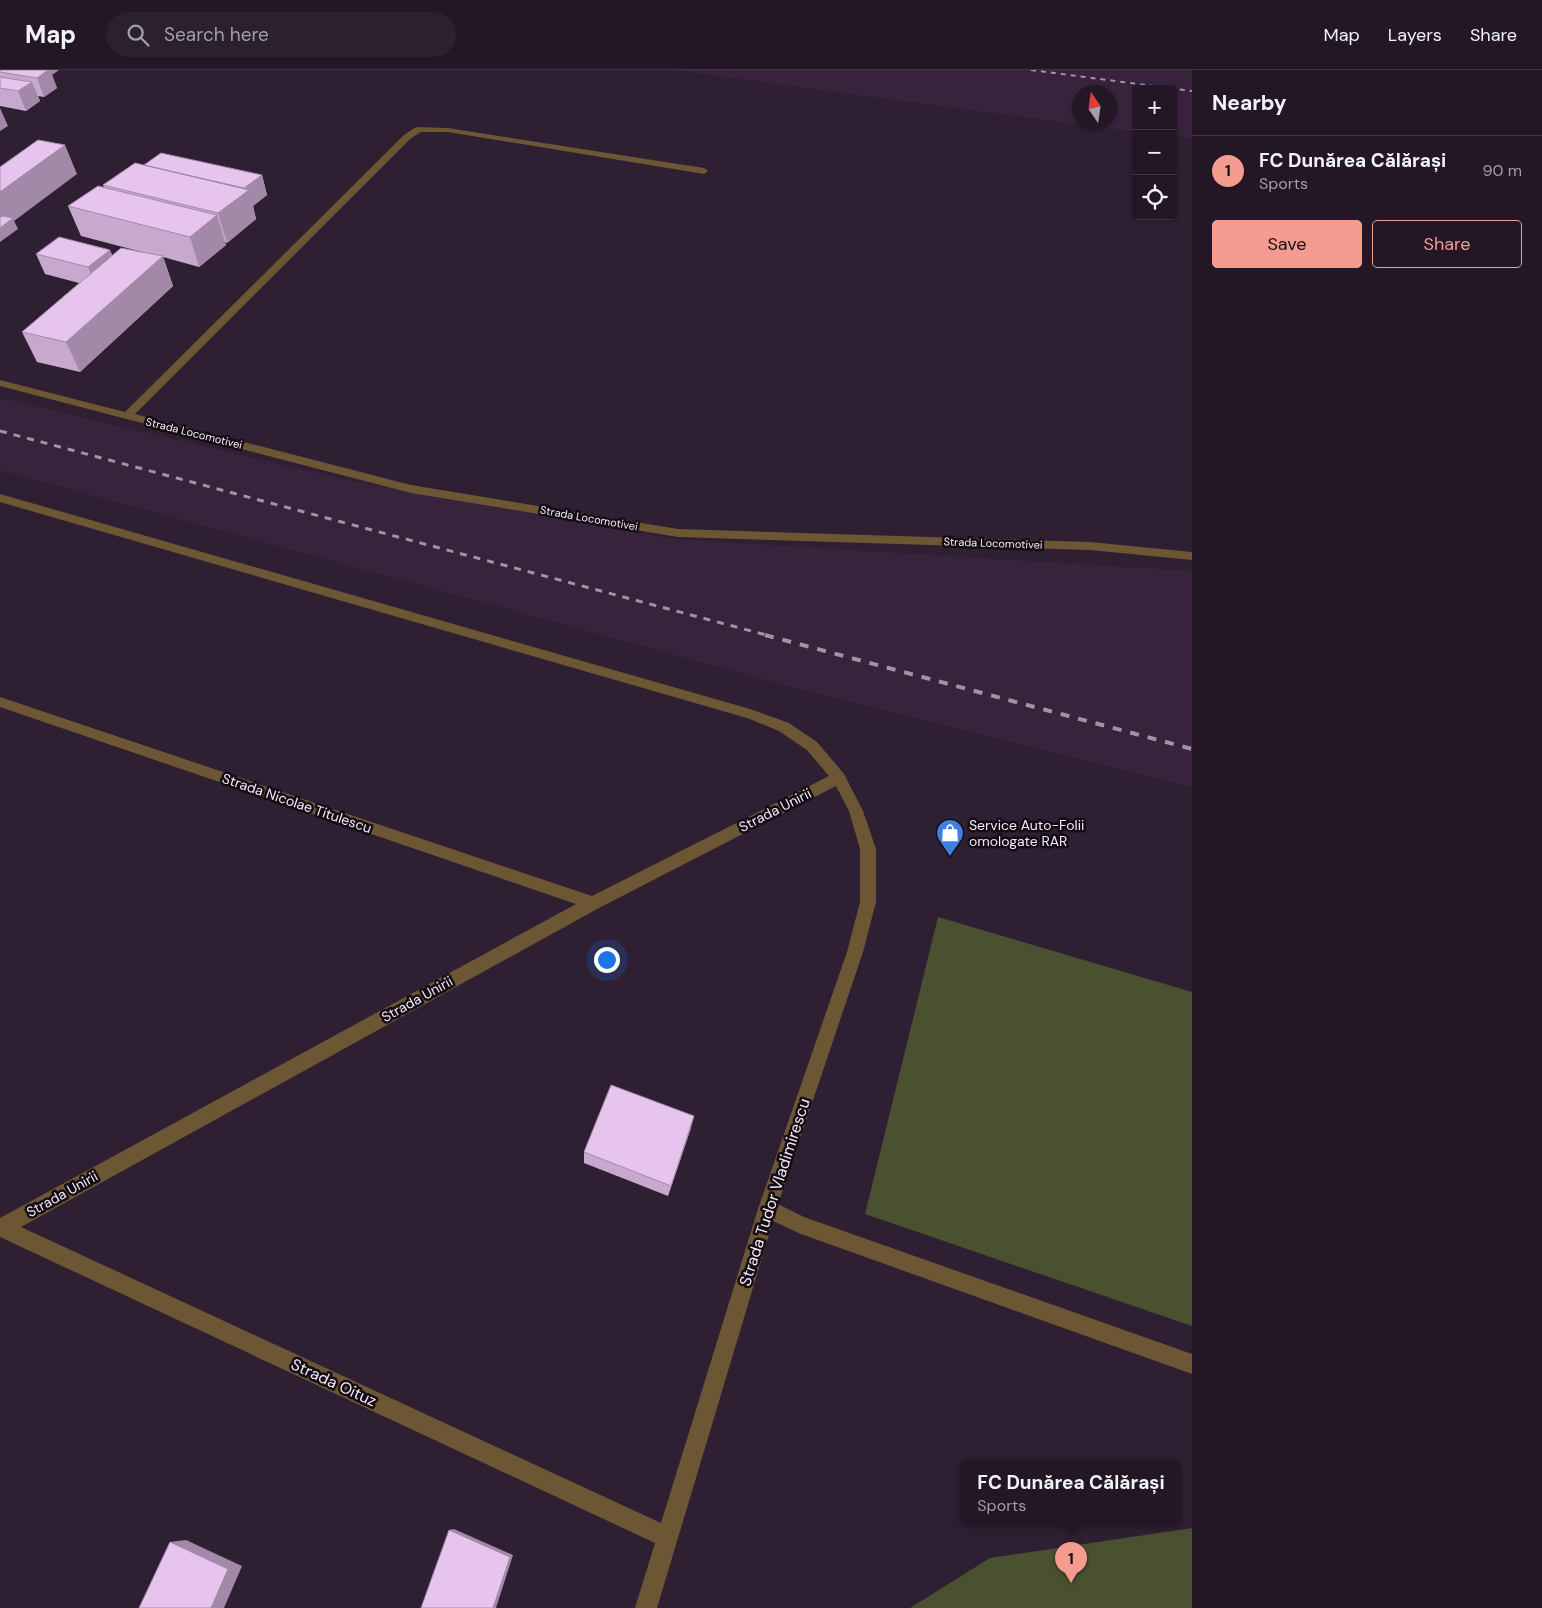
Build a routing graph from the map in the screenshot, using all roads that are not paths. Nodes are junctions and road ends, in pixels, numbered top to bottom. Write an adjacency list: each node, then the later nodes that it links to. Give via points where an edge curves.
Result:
1 (704, 170): 3 (street, via 448,130 420,129 407,137)
2 (0, 383): 3 (street, Strada Locomotivei)
3 (127, 416): 5 (street, Strada Locomotivei, via 411,489 678,533 1090,546)
4 (0, 498): 7 (street, via 750,714 784,727 812,746)
5 (1192, 556)
6 (0, 702): 8 (street, Strada Nicolae Titulescu)
7 (839, 778): 8 (street, Strada Unirii); 9 (street, Strada Tudor Vladimirescu, via 856,811 868,849 868,902 855,952)
8 (593, 903): 10 (street, Strada Unirii)
9 (767, 1209): 11 (street, via 801,1225); 12 (street, Strada Tudor Vladimirescu)
10 (1, 1227): 12 (street, Strada Oituz)
11 (1192, 1364)
12 (668, 1538): 13 (street, Strada Tudor Vladimirescu)
13 (646, 1608)

